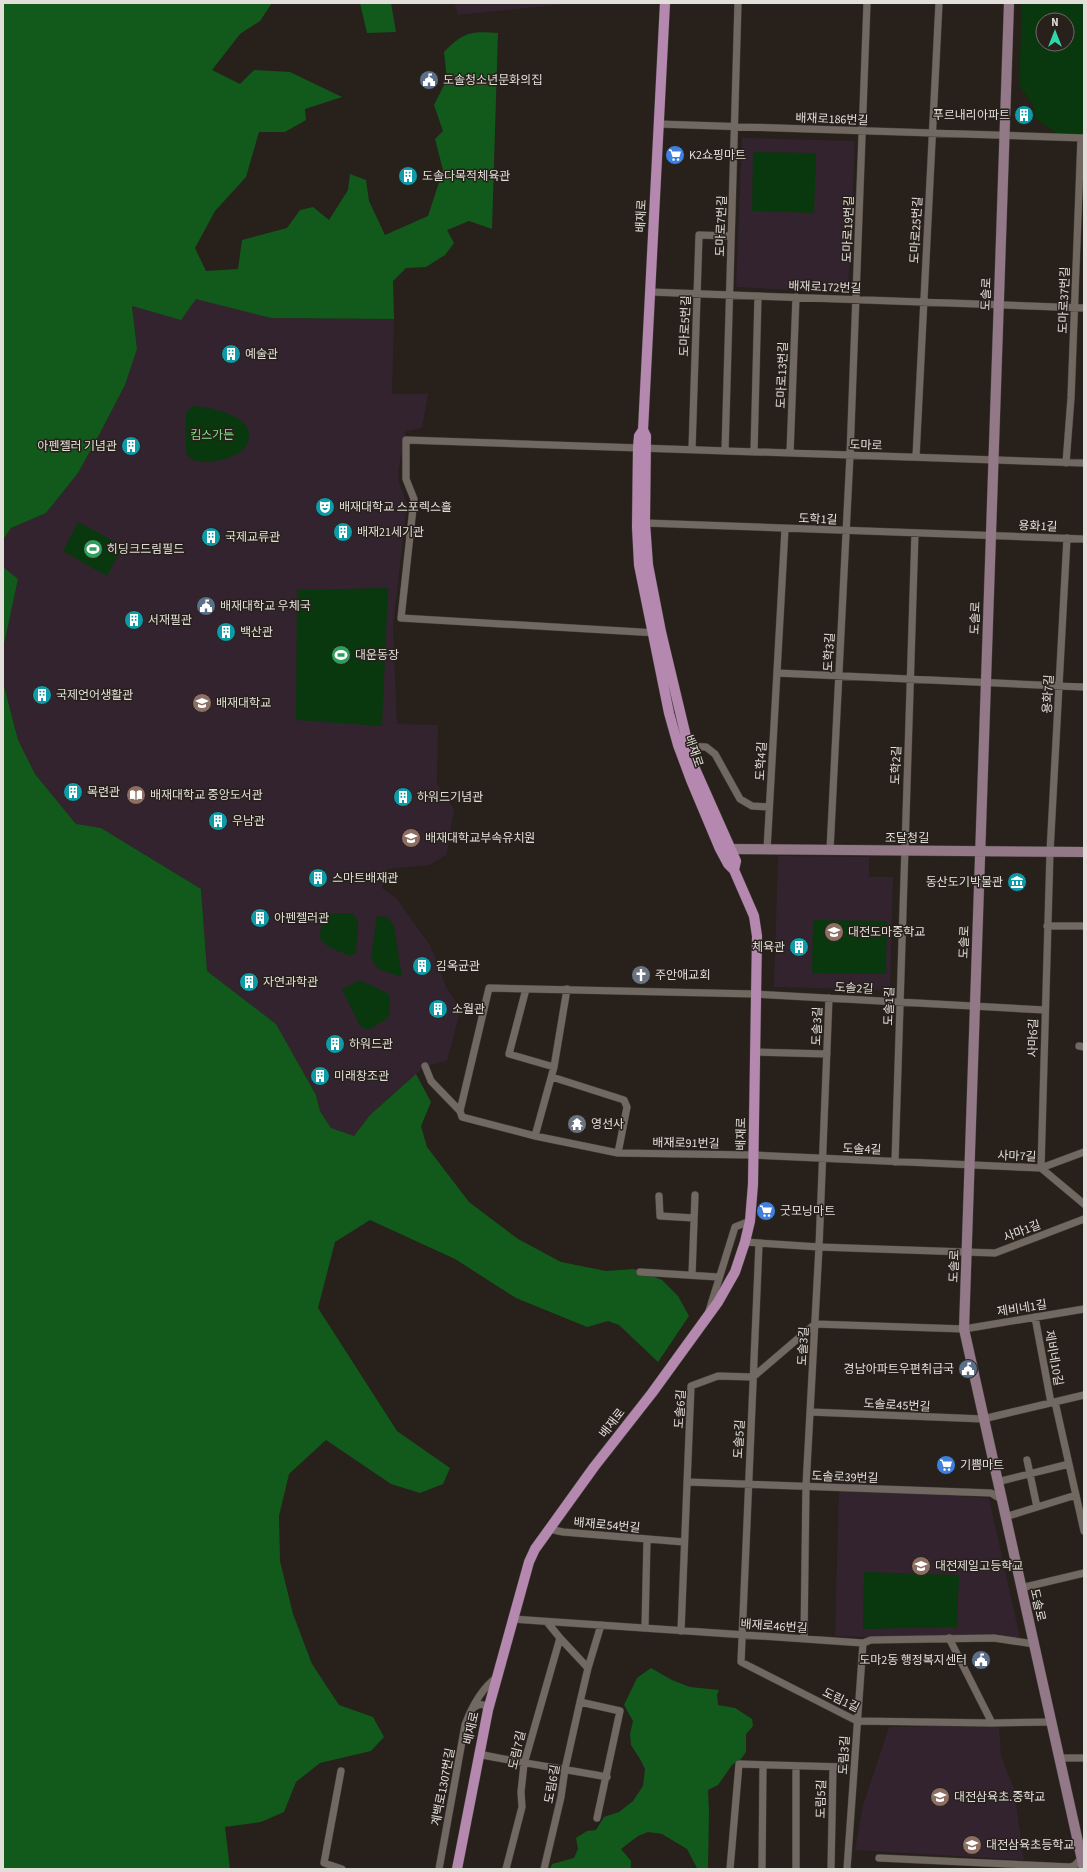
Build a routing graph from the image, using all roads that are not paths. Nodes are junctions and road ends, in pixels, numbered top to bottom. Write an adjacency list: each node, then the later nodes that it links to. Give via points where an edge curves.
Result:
1 (665, 3): 6 (main road, 배재로)
2 (738, 3): 7 (street, 도마로7번길)
3 (867, 3): 8 (street, 도마로19번길)
4 (939, 3): 9 (street, 도마로25번길)
5 (1009, 3): 10 (street, 도솔로)
6 (658, 124): 7 (street, 배재로186번길); 13 (main road, 배재로)
7 (734, 127): 8 (street, 배재로186번길); 12 (street, 도마로7번길)
8 (862, 131): 9 (street, 배재로186번길); 18 (street, 도마로19번길)
9 (932, 133): 10 (street, 배재로186번길); 19 (street, 도마로25번길)
10 (1004, 135): 11 (street, 배재로186번길); 20 (street, 도솔로)
11 (1082, 138): 21 (street, 도마로37번길)
12 (731, 236): 14 (street, 도마로5번길, via 699,236); 15 (street, 도마로7번길)
13 (650, 292): 14 (street, 배재로172번길); 23 (main road, 배재로, via 643,430 646,436)
14 (697, 293): 15 (street, 배재로172번길); 24 (street, 도마로5번길)
15 (730, 295): 16 (street, 배재로172번길); 25 (street, 도마로7번길)
16 (758, 296): 17 (street, 배재로172번길); 26 (street)
17 (796, 297): 18 (street, 배재로172번길); 27 (street, 도마로13번길)
18 (856, 299): 19 (street, 배재로172번길); 28 (street, 도마로19번길)
19 (924, 302): 20 (street, 배재로172번길); 29 (street, 도마로25번길)
20 (999, 305): 21 (street, 배재로172번길); 30 (street, 도솔로)
21 (1074, 308): 22 (street, 배재로172번길); 31 (street, 도마로37번길)
22 (1084, 308)
23 (642, 448): 24 (street, 도마로); 33 (main road, 배재로); 40 (main road, 배재로, via 637,527); 41 (street, via 406,440 406,478 414,505 401,618)
24 (692, 449): 25 (street, 도마로)
25 (725, 451): 26 (street, 도마로)
26 (754, 452): 27 (street, 도마로)
27 (790, 453): 28 (street, 도마로)
28 (850, 455): 29 (street, 도마로); 35 (street, 도학3길)
29 (916, 457): 30 (street, 도마로)
30 (993, 460): 31 (street, 도마로); 37 (street, 도솔로)
31 (1066, 463): 32 (street, 도마로)
32 (1084, 463)
33 (645, 523): 34 (street, 도학1길); 40 (main road, 배재로)
34 (785, 529): 35 (street, 도학1길); 42 (street, 도학4길)
35 (847, 531): 36 (street, 도학1길); 43 (street, 도학3길)
36 (915, 533): 37 (street, 도학1길); 44 (street, 도학2길)
37 (991, 536): 38 (street, 용화1길); 45 (street, 도솔로)
38 (1068, 538): 39 (street, 용화1길); 46 (street, 용화7길)
39 (1084, 539)
40 (644, 565): 41 (main road, 배재로)
41 (657, 633): 48 (main road, 배재로)
42 (777, 673): 43 (street); 50 (street, 도학4길)
43 (839, 676): 44 (street); 54 (street, 도학3길)
44 (909, 679): 45 (street); 55 (street, 도학2길)
45 (986, 682): 46 (street); 56 (street, 도솔로)
46 (1059, 686): 47 (street); 57 (street, 용화7길)
47 (1084, 687)
48 (674, 712): 49 (main road, 배재로); 51 (main road, 배재로, via 680,752)
49 (687, 746): 50 (street, via 706,747 715,754 740,799 752,806); 52 (main road, 배재로)
50 (769, 807): 53 (street, 도학4길)
51 (720, 849): 52 (street, 조달청길); 59 (main road, 배재로)
52 (730, 850): 53 (street, 조달청길); 59 (main road, 배재로, via 736,861)
53 (767, 850): 54 (street, 조달청길)
54 (830, 850): 55 (street, 조달청길)
55 (905, 851): 56 (street, 조달청길); 66 (street, 도솔1길)
56 (980, 852): 57 (street, 조달청길); 67 (street, 도솔로)
57 (1050, 852): 58 (street, 조달청길); 60 (street, 사마6길)
58 (1084, 852)
59 (734, 870): 64 (main road, 배재로, via 754,916 757,936)
60 (1047, 926): 61 (street); 68 (street, 사마6길)
61 (1084, 926)
62 (526, 989): 63 (street); 72 (street, via 509,1054); 74 (street, via 489,988)
63 (567, 989): 64 (street); 72 (street)
64 (755, 994): 65 (street, 도솔2길); 69 (main road, 배재로)
65 (829, 998): 66 (street, 도솔2길); 70 (street, 도솔3길)
66 (900, 1002): 67 (street, 도솔2길); 80 (street, 도솔1길)
67 (975, 1006): 68 (street, 도솔2길); 81 (street, 도솔로)
68 (1045, 1010): 82 (street, 사마6길)
69 (755, 1052): 70 (street, 도솔3길); 78 (main road, 배재로)
70 (826, 1054): 79 (street, 도솔3길)
71 (424, 1066): 74 (street, 배재로91번길, via 431,1081)
72 (554, 1066): 73 (street)
73 (552, 1077): 75 (street); 77 (street, via 624,1100 626,1107)
74 (460, 1111): 75 (street, 배재로91번길, via 462,1117)
75 (535, 1136): 77 (street, 배재로91번길)
76 (1084, 1152): 82 (street, 사마7길)
77 (618, 1153): 78 (street, 배재로91번길)
78 (754, 1155): 79 (street, 도솔4길); 88 (main road, 배재로)
79 (822, 1159): 80 (street, 도솔4길); 91 (street, 도솔3길)
80 (895, 1162): 81 (street, 도솔4길)
81 (970, 1165): 82 (street, 사마7길); 92 (street, 도솔로)
82 (1041, 1168): 85 (street)
83 (695, 1195): 86 (street)
84 (659, 1196): 86 (street, via 660,1216)
85 (1084, 1204)
86 (694, 1218): 94 (street)
87 (1084, 1219): 92 (street, 사마1길, via 995,1253)
88 (750, 1221): 89 (main road, 배재로); 95 (street, via 735,1227)
89 (745, 1242): 90 (street); 98 (main road, 배재로, via 735,1272)
90 (759, 1244): 91 (street); 101 (street, 도솔5길)
91 (819, 1247): 92 (street); 99 (street, 도솔3길)
92 (967, 1252): 100 (street, 도솔로)
93 (640, 1272): 94 (street)
94 (692, 1275): 95 (street)
95 (718, 1277): 98 (street)
96 (1084, 1309): 97 (street, 제비네1길)
97 (1035, 1317): 100 (street, 제비네1길); 103 (street, 제비네10길)
98 (707, 1318): 117 (main road, 배재로)
99 (815, 1324): 100 (street); 101 (street); 104 (street, 도솔3길)
100 (964, 1329): 105 (street, 도솔로)
101 (753, 1377): 109 (street, 도솔6길, via 718,1376 691,1386); 111 (street, 도솔5길)
102 (1084, 1395): 103 (street, 제비네10길)
103 (1053, 1403): 105 (street, 제비네10길); 107 (street, 제비네10길)
104 (810, 1412): 105 (street, 도솔로45번길); 112 (street, 도솔3길)
105 (983, 1420): 110 (street, 도솔로)
106 (1027, 1460): 108 (street)
107 (1069, 1464): 108 (street); 114 (street, 제비네10길)
108 (1030, 1473): 110 (street); 115 (street)
109 (687, 1482): 111 (street, 도솔로39번길); 120 (street, 도솔6길)
110 (997, 1482): 113 (street, 도솔로)
111 (748, 1485): 112 (street, 도솔로39번길); 128 (street, 도솔5길)
112 (806, 1486): 113 (street, 도솔로39번길, via 991,1493); 131 (street, 도솔3길)
113 (1001, 1499): 116 (street, 도솔로)
114 (1079, 1499): 115 (street); 118 (street, 제비네10길)
115 (1037, 1507): 116 (street)
116 (1005, 1516): 122 (street, 도솔로)
117 (549, 1529): 119 (street, 배재로54번길); 123 (main road, 배재로, via 529,1562)
118 (1084, 1531)
119 (647, 1539): 120 (street); 126 (street, 배재로54번길)
120 (684, 1542): 127 (street, 도솔6길)
121 (1084, 1573): 122 (street)
122 (1021, 1588): 133 (street, 도솔로)
123 (512, 1619): 124 (street, 배재로46번길); 135 (main road, 배재로)
124 (547, 1622): 125 (street, 배재로46번길); 129 (street)
125 (601, 1625): 126 (street, 배재로46번길); 134 (street, 도림6길)
126 (645, 1628): 127 (street, 배재로46번길)
127 (681, 1631): 128 (street, 배재로46번길)
128 (742, 1635): 131 (street, 배재로46번길); 139 (street, 도림1길, via 741,1662)
129 (560, 1638): 134 (street); 145 (street, 도림7길)
130 (949, 1638): 132 (street, 배재로46번길, via 871,1640); 133 (street, 배재로46번길, via 994,1638); 141 (street)
131 (804, 1639): 132 (street, 배재로46번길)
132 (863, 1643): 139 (street, 도림3길)
133 (1034, 1644): 140 (street, 도솔로)
134 (588, 1668): 136 (street, 도림6길)
135 (497, 1677): 137 (street, 계백로1307번길, via 486,1685); 138 (main road, 배재로)
136 (580, 1702): 150 (street, 도림6길); 152 (street, via 620,1711)
137 (470, 1710): 138 (street, via 482,1704); 158 (street, 계백로1307번길, via 465,1725)
138 (488, 1710): 142 (main road, 배재로)
139 (857, 1721): 141 (street, 도림1길); 166 (street, 도림3길)
140 (1051, 1722): 141 (street, 도림1길); 143 (street, 도솔로)
141 (992, 1724)
142 (478, 1754): 145 (street); 159 (main road, 배재로)
143 (1059, 1758): 144 (street); 154 (street, 도솔로)
144 (1084, 1758)
145 (524, 1764): 150 (street); 160 (street, 도림7길, via 522,1807)
146 (764, 1765): 147 (street, 도림5길); 162 (street, 도림5길, via 739,1764); 163 (street)
147 (796, 1766): 148 (street, 도림5길); 164 (street, 도림5길)
148 (833, 1767): 149 (street); 165 (street, 도림5길)
149 (845, 1768)
150 (565, 1769): 152 (street); 161 (street, 도림6길, via 562,1797)
151 (341, 1772): 156 (street)
152 (607, 1778): 153 (street)
153 (597, 1818)
154 (1083, 1857): 155 (street, via 1070,1867); 167 (street, 도솔로)
155 (879, 1858)
156 (323, 1866): 157 (street)
157 (341, 1869)
158 (439, 1869)
159 (457, 1869)
160 (506, 1869)
161 (544, 1869)
162 (730, 1869)
163 (762, 1869)
164 (796, 1869)
165 (831, 1869)
166 (847, 1869)
167 (1084, 1869)

